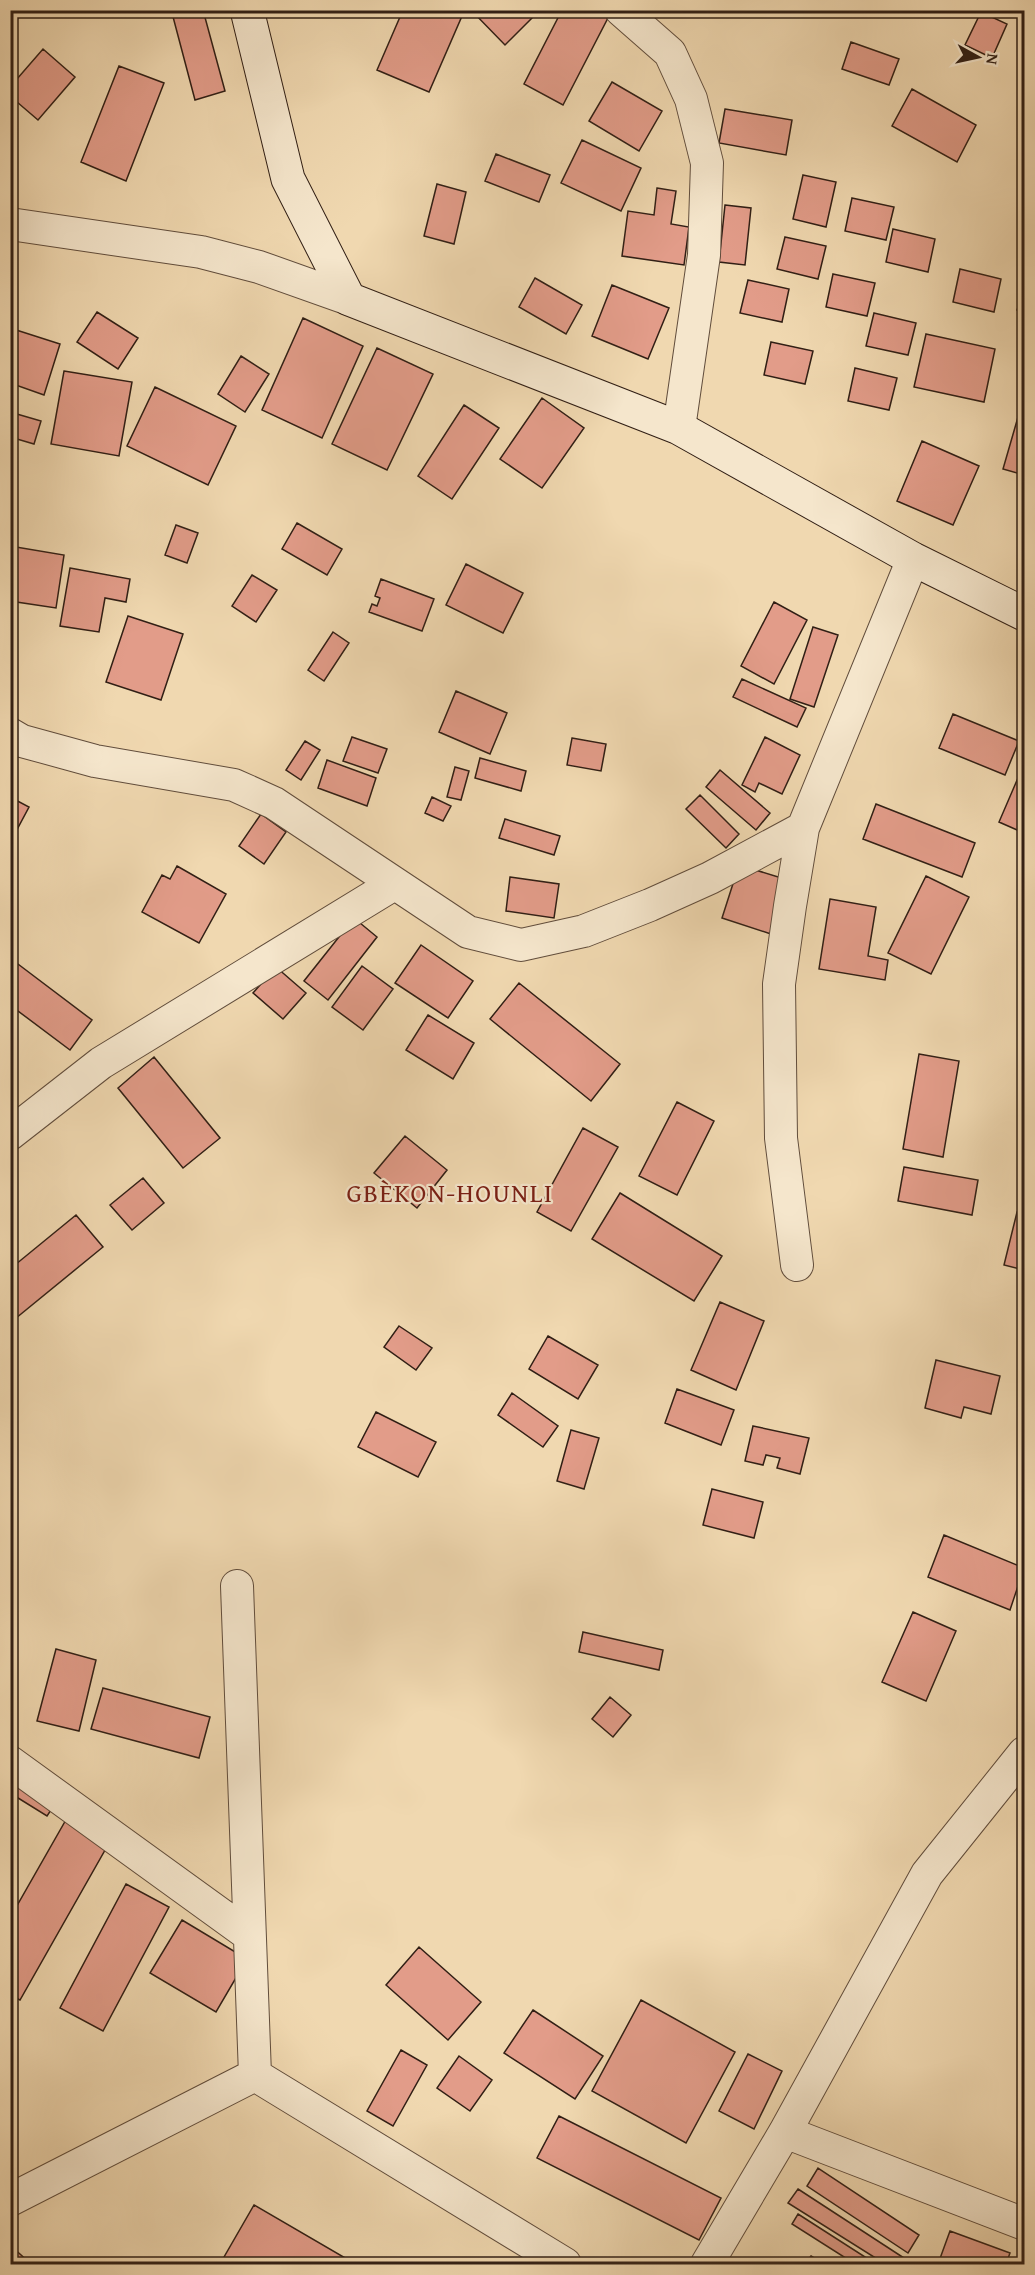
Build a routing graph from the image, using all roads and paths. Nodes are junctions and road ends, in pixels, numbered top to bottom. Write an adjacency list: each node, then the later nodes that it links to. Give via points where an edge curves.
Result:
1 (247, 10): 4 (street, via 288,179)
2 (621, 10): 5 (street, via 670,53 692,99 707,163 704,255)
3 (10, 224): 4 (street, via 201,252 259,267)
4 (349, 299): 5 (street)
5 (679, 428): 6 (street)
6 (913, 559): 7 (street); 9 (street)
7 (1024, 614)
8 (10, 734): 10 (street, via 94,761 234,785 274,803)
9 (803, 828): 10 (street, via 710,879 650,905 584,931 521,945 468,932); 12 (street, via 779,984 781,1138)
10 (394, 884): 11 (street, via 101,1063)
11 (10, 1134)
12 (797, 1266)
13 (237, 1586): 16 (street)
14 (1024, 1753): 18 (street, via 927,1874)
15 (10, 1762): 16 (street)
16 (249, 1935): 17 (street)
17 (255, 2075): 19 (street); 21 (street)
18 (785, 2132): 20 (street); 22 (street)
19 (10, 2200)
20 (1024, 2224)
21 (565, 2265)
22 (707, 2265)

